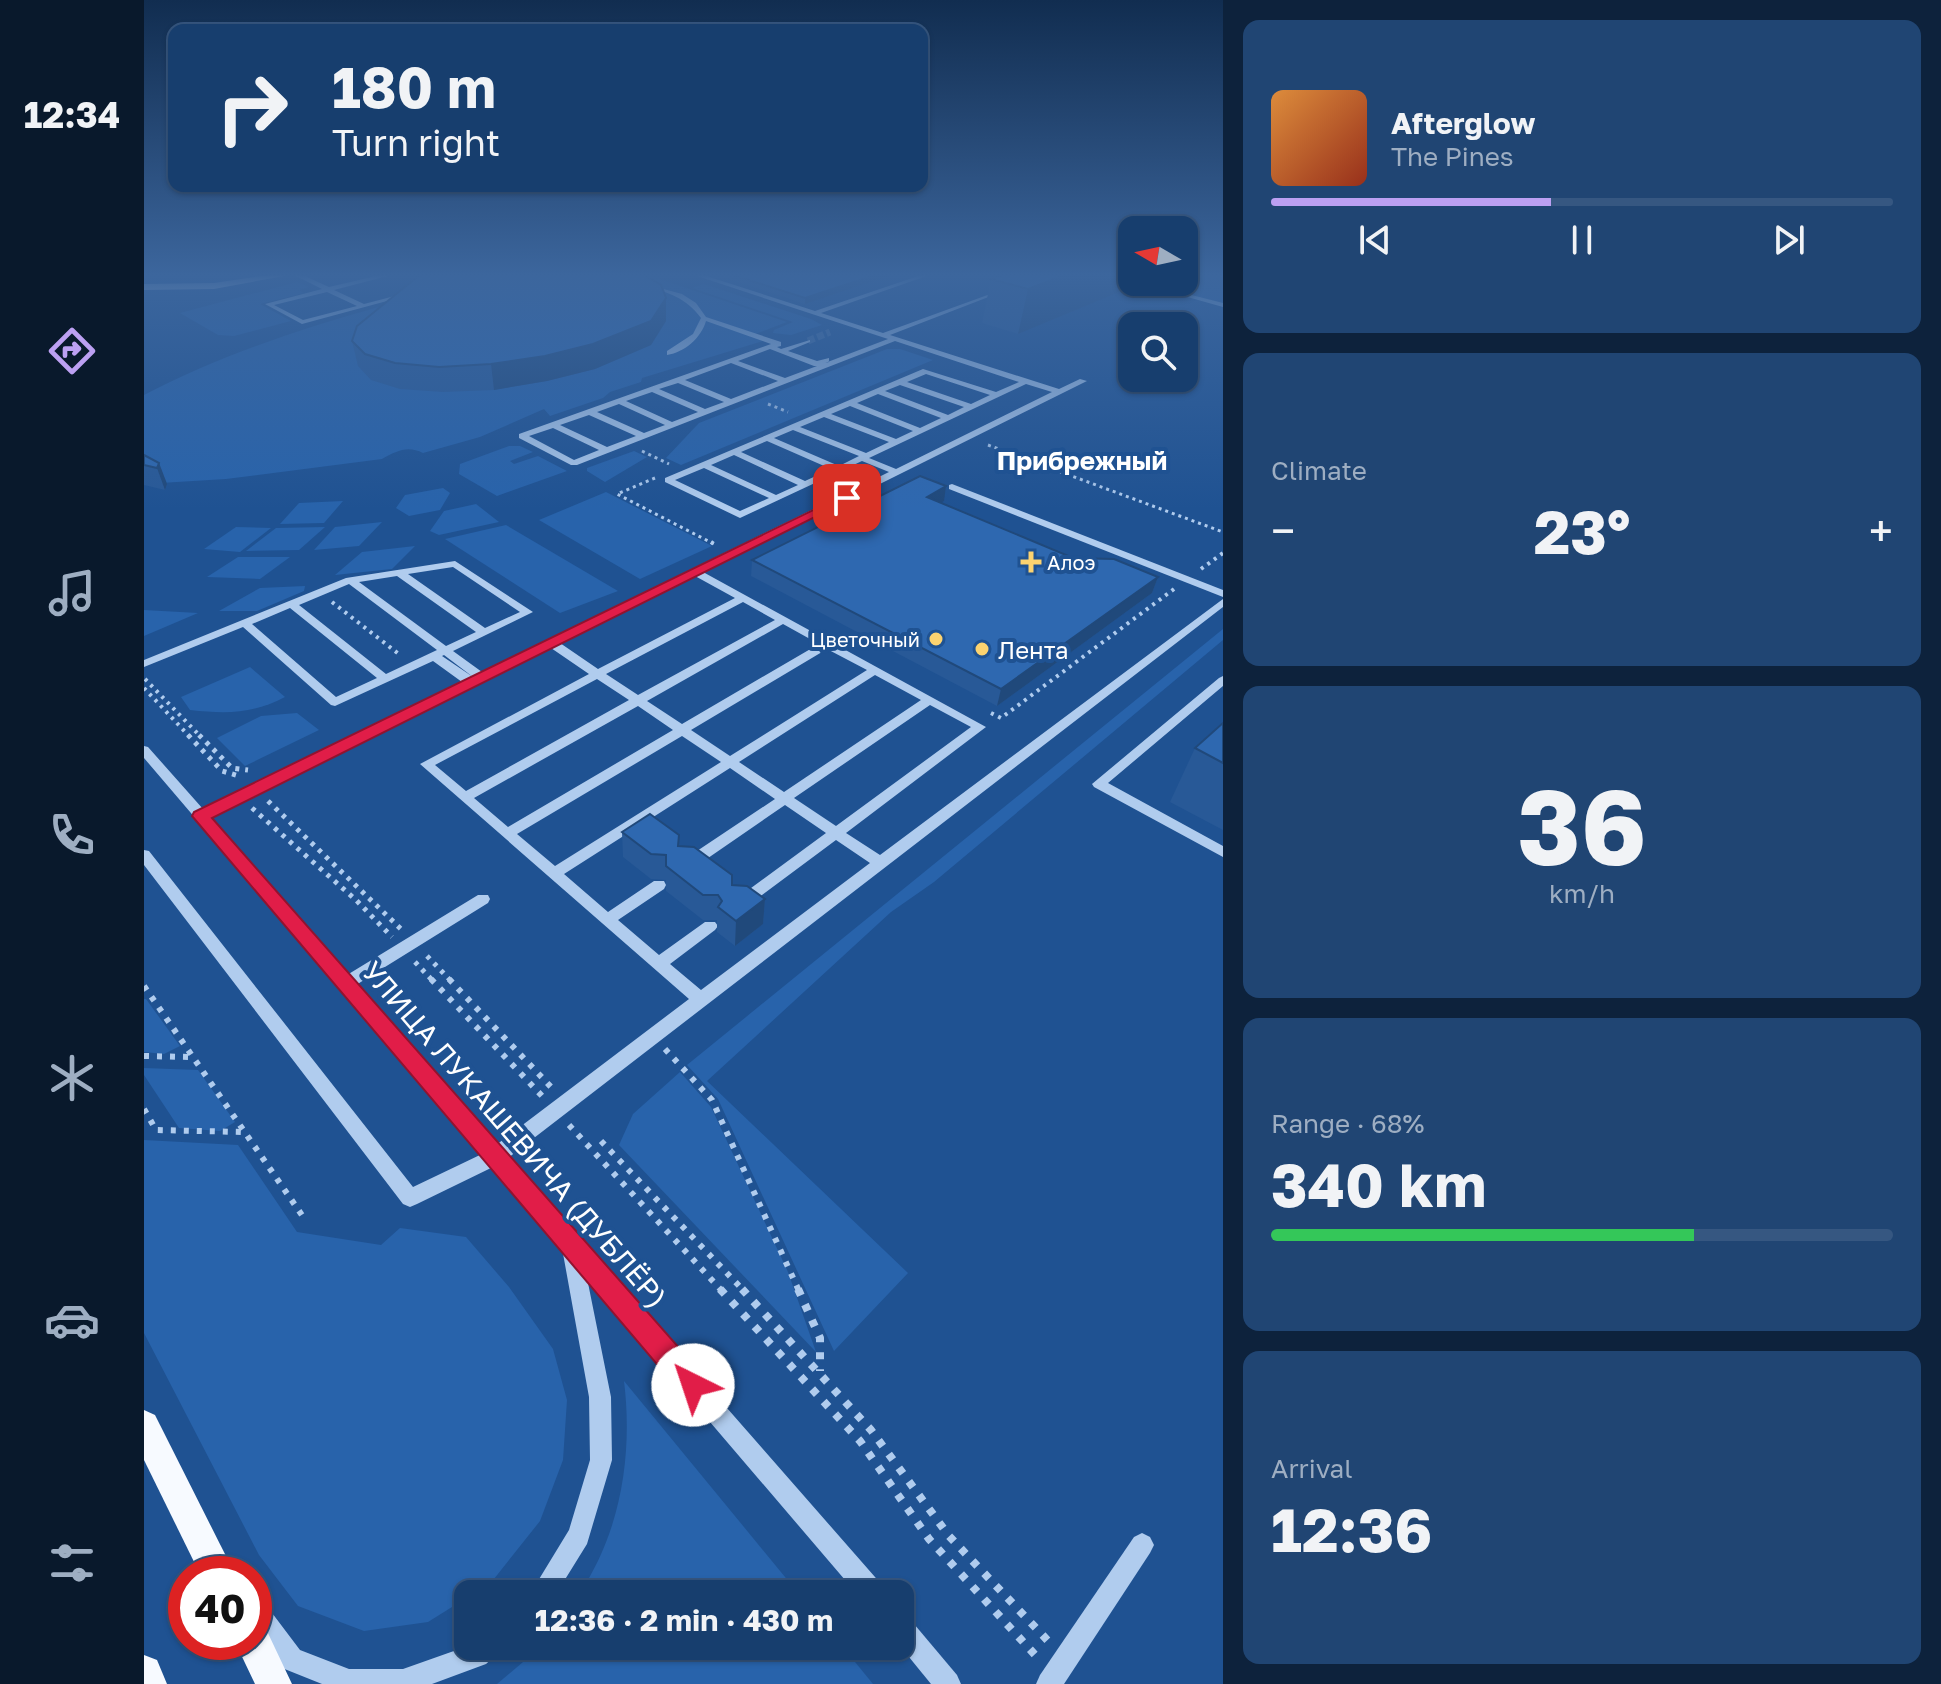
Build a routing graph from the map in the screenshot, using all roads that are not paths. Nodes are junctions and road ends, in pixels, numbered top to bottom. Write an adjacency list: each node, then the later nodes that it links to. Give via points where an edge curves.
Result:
1 (762, 352): 6 (street)
2 (787, 352): 3 (street, via 817,364)
3 (850, 352)
4 (854, 352): 8 (street)
5 (934, 352): 9 (street)
6 (732, 361): 7 (street); 8 (street)
7 (678, 380): 12 (street); 17 (street)
8 (785, 381): 17 (street)
9 (1026, 381): 14 (street); 15 (street)
10 (1083, 381): 14 (street)
11 (900, 382): 13 (street); 15 (street, via 926,371); 19 (street)
12 (652, 389): 16 (street); 21 (street)
13 (877, 391): 18 (street); 23 (street)
14 (1059, 392): 36 (street)
15 (997, 395): 19 (street)
16 (619, 401): 20 (street); 25 (street)
17 (731, 402): 21 (street)
18 (849, 403): 22 (street); 27 (street)
19 (971, 407): 23 (street)
20 (590, 412): 24 (street); 28 (street)
21 (705, 412): 25 (street)
22 (824, 414): 26 (street); 30 (street)
23 (949, 418): 27 (street)
24 (554, 425): 31 (street); 31 (street, via 522,436 574,463)
25 (672, 425): 28 (street)
26 (793, 427): 29 (street); 33 (street)
27 (921, 431): 30 (street)
28 (643, 436): 31 (street)
29 (766, 438): 32 (street); 35 (street)
30 (897, 442): 33 (street)
31 (606, 450)
32 (734, 452): 34 (street); 37 (street)
33 (866, 456): 35 (street); 36 (street)
34 (704, 465): 39 (street); 39 (street, via 668,480 740,515)
35 (839, 469): 37 (street)
36 (902, 471): 41 (street)
37 (806, 485): 39 (street)
38 (952, 487): 43 (street)
39 (776, 498)
40 (399, 573): 42 (street); 49 (street); 49 (street, via 455,564 528,612)
41 (697, 573): 44 (street); 50 (street)
42 (350, 580): 46 (street); 52 (street)
43 (1223, 594)
44 (743, 598): 47 (street); 55 (street)
45 (1223, 602): 71 (street)
46 (292, 604): 48 (street); 56 (street)
47 (783, 620): 51 (street); 59 (street)
48 (245, 623): 53 (street); 56 (street, via 335,702)
49 (484, 632): 52 (street)
50 (553, 644): 55 (street); 58 (street)
51 (827, 644): 54 (street); 61 (street)
52 (440, 653): 56 (street); 58 (street)
53 (144, 664)
54 (875, 670): 60 (street); 63 (street)
55 (598, 674): 59 (street); 64 (street, via 426,764)
56 (385, 679)
57 (1223, 680): 69 (street, via 1099,784)
58 (477, 681): 66 (street)
59 (638, 700): 61 (street); 64 (street)
60 (929, 700): 65 (street); 67 (street, via 980,727)
61 (682, 730): 63 (street); 68 (street)
62 (144, 750): 66 (street, УЛИЦА ЛУКАШЕВИЧА (ДУБЛЁР))
63 (730, 762): 65 (street); 73 (street)
64 (465, 797): 68 (street)
65 (785, 798): 67 (street); 72 (street)
66 (201, 816): 80 (street, УЛИЦА ЛУКАШЕВИЧА (ДУБЛЁР))
67 (836, 833): 71 (street); 76 (street)
68 (507, 834): 73 (street)
69 (1223, 852)
70 (144, 855): 82 (street, via 410,1198)
71 (881, 863): 81 (street)
72 (686, 866)
73 (554, 874): 77 (street)
74 (659, 885): 77 (street)
75 (483, 899): 80 (street)
76 (738, 905)
77 (607, 920): 79 (street)
78 (710, 926): 79 (street)
79 (658, 964): 81 (street)
80 (345, 984): 82 (street, УЛИЦА ЛУКАШЕВИЧА (ДУБЛЁР))
81 (701, 1000): 82 (street)
82 (494, 1157): 83 (street, УЛИЦА ЛУКАШЕВИЧА (ДУБЛЁР))
83 (571, 1243): 89 (street, via 600,1397 601,1460 579,1536); 90 (street, УЛИЦА ЛУКАШЕВИЧА (ДУБЛЁР))
84 (144, 1426): 85 (main road)
85 (203, 1544): 87 (main road); 88 (street)
86 (1142, 1545): 96 (street)
87 (209, 1556)
88 (212, 1556)
89 (551, 1580)
90 (861, 1580)
91 (272, 1634): 94 (street, via 291,1659 349,1682 403,1682)
92 (914, 1644): 99 (street)
93 (262, 1660): 98 (main road)
94 (463, 1660)
95 (144, 1673): 97 (main road)
96 (1052, 1680)
97 (149, 1684)
98 (274, 1684)
99 (948, 1684)

